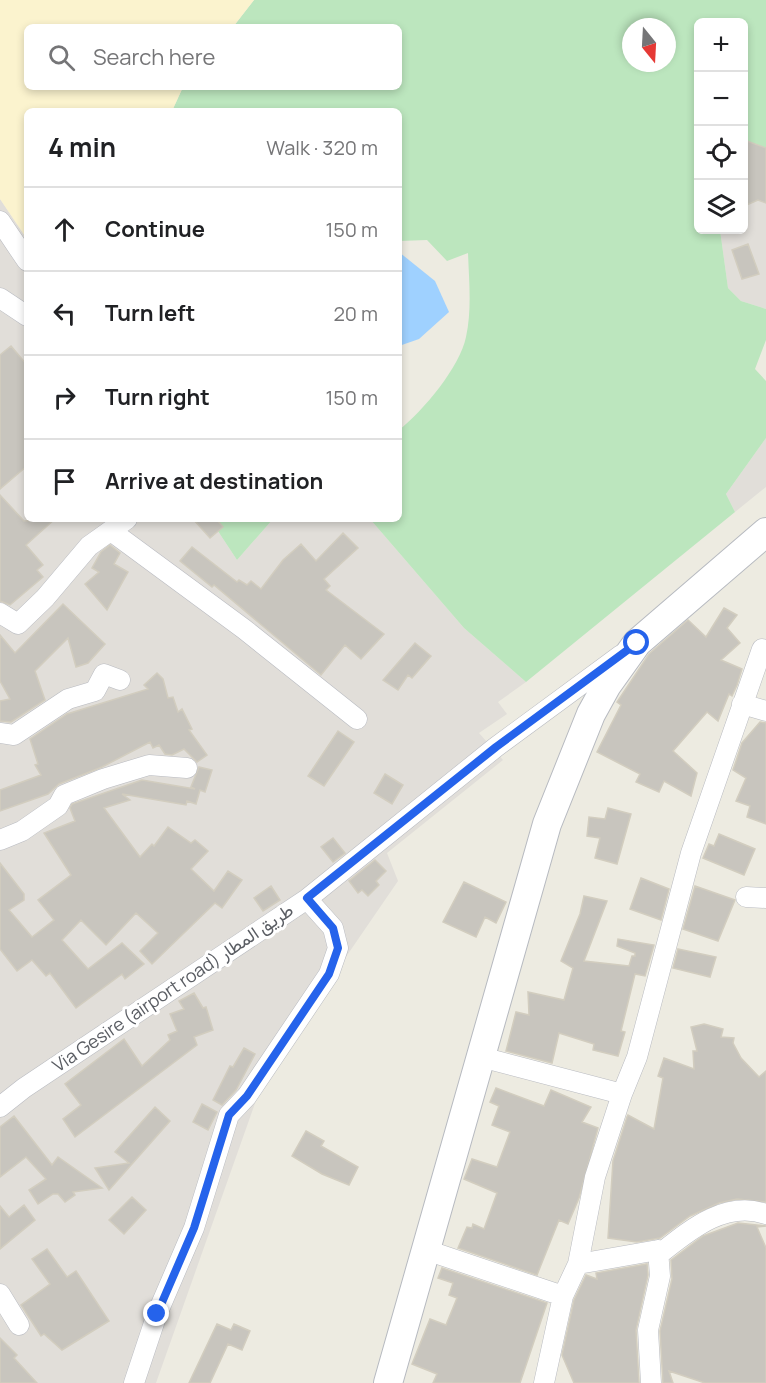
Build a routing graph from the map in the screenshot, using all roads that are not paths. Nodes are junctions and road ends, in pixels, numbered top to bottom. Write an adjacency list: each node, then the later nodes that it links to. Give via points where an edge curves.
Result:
1 (0, 221): 2 (street)
2 (24, 257)
3 (0, 297): 4 (street)
4 (24, 314)
5 (123, 522): 6 (street)
6 (111, 531): 8 (street, via 89,546 18,624); 14 (street)
7 (766, 532): 9 (main road, Via Gesire (airport road) طريق المطار)
8 (0, 614)
9 (637, 643): 19 (street, Via Gesire (airport road) طريق المطار, via 496,747); 21 (main road, via 591,714 547,824)
10 (762, 649): 12 (street)
11 (120, 680): 15 (street, via 104,674 95,691 68,699 14,735)
12 (742, 704): 13 (street); 22 (street, via 691,853 637,1057)
13 (766, 711)
14 (357, 719)
15 (0, 733)
16 (187, 768): 17 (street, via 148,765 103,779 64,795 58,806 22,831)
17 (0, 840)
18 (746, 897): 20 (street)
19 (307, 898): 23 (street, Via Gesire (airport road) طريق المطار); 31 (street, via 333,928 338,948 329,974 247,1096 229,1115 194,1228 157,1314)
20 (766, 898)
21 (481, 1057): 22 (street); 25 (main road)
22 (622, 1094): 27 (street, via 595,1177)
23 (0, 1107)
24 (766, 1214): 26 (street, via 753,1210 720,1215 695,1227 662,1252)
25 (426, 1250): 29 (street); 32 (main road)
26 (658, 1250): 27 (street); 34 (street, via 660,1276 648,1329)
27 (578, 1264): 29 (street)
28 (0, 1294): 30 (street)
29 (562, 1296): 33 (street)
30 (19, 1325)
31 (134, 1383)
32 (388, 1383)
33 (543, 1383)
34 (651, 1383)

